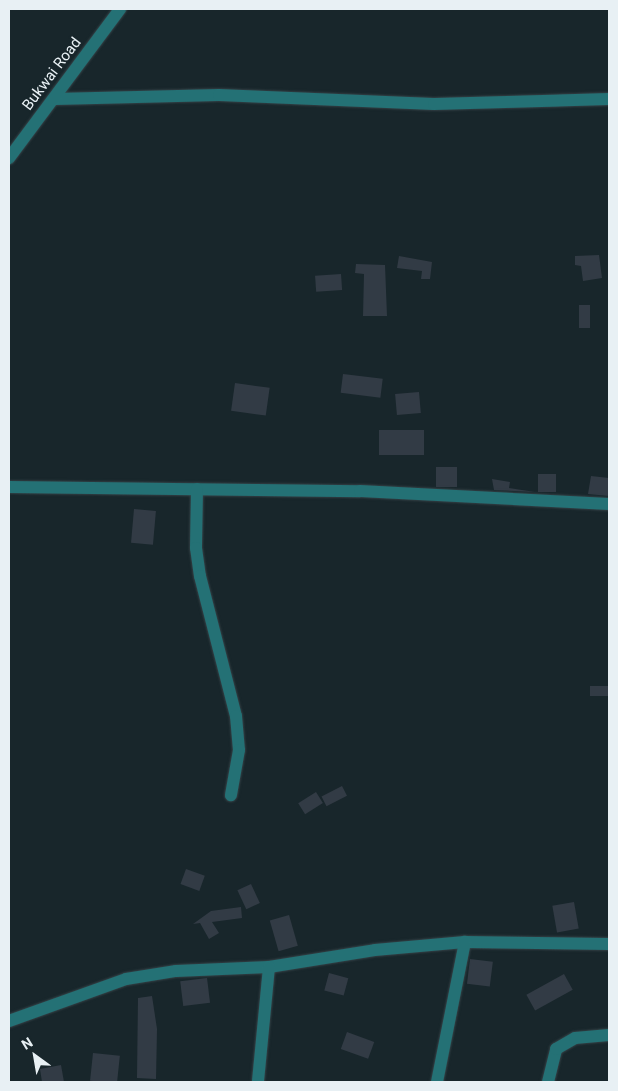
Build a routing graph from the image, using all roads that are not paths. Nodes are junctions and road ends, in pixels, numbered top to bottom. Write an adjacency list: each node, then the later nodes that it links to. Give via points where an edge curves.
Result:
1 (120, 9): 2 (street, Bukwai Road)
2 (55, 99): 3 (street, via 219,94 434,104); 4 (street, Bukwai Road)
3 (609, 99)
4 (9, 158)
5 (9, 487): 6 (street)
6 (197, 489): 7 (street, via 360,491); 8 (street, via 196,548 200,576 236,716 239,750)
7 (609, 504)
8 (231, 796)
9 (465, 942): 10 (street); 11 (street, via 375,950); 15 (street)
10 (609, 944)
11 (269, 967): 12 (street, via 176,971 126,979); 14 (street)
12 (9, 1021)
13 (609, 1035): 16 (street, via 575,1038 556,1049)
14 (258, 1082)
15 (436, 1082)
16 (548, 1082)

